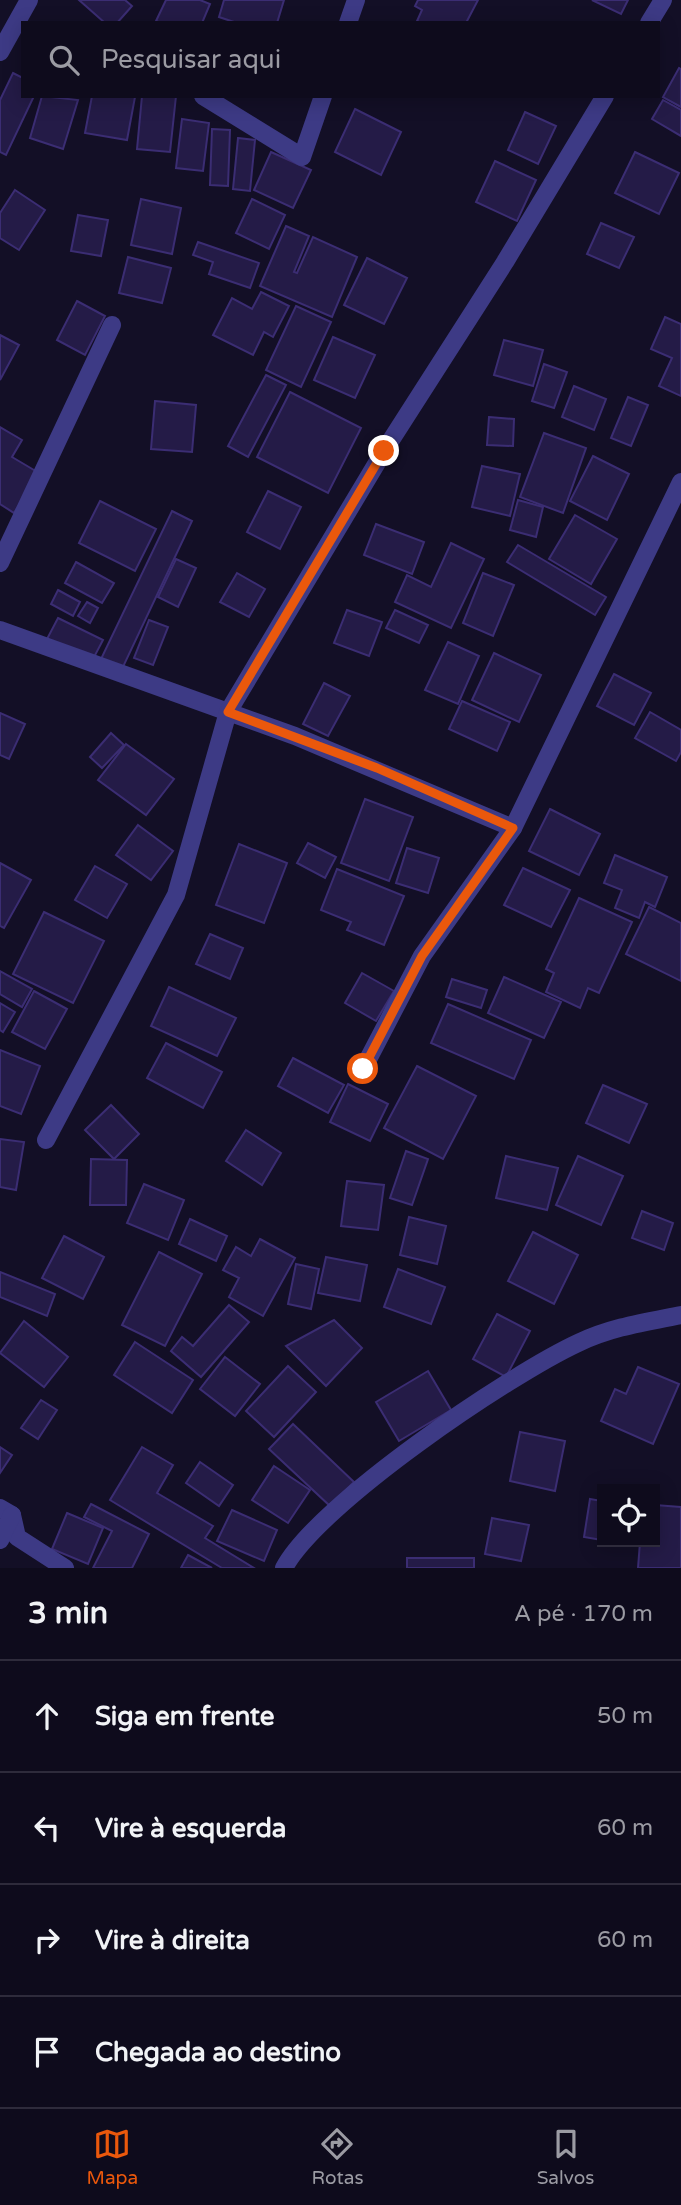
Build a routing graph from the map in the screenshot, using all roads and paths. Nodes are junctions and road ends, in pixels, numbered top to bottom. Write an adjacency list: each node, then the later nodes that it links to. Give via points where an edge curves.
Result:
1 (29, 0): 6 (street)
2 (356, 0): 4 (street)
3 (663, 0): 5 (street)
4 (349, 21)
5 (650, 21)
6 (0, 52)
7 (206, 98): 8 (street, via 302,156)
8 (322, 98)
9 (604, 98): 14 (street)
10 (112, 325): 12 (street)
11 (681, 482): 15 (street)
12 (0, 563)
13 (0, 630): 14 (street)
14 (228, 712): 15 (street, via 377,768); 17 (street, via 176,895)
15 (513, 828): 16 (street, via 422,956)
16 (363, 1069)
17 (46, 1140)
18 (681, 1315): 22 (street, via 617,1328 578,1343 477,1403 347,1500 291,1554)
19 (6, 1512): 20 (street); 21 (street, via 17,1537)
20 (0, 1540)
21 (65, 1568)
22 (284, 1568)

